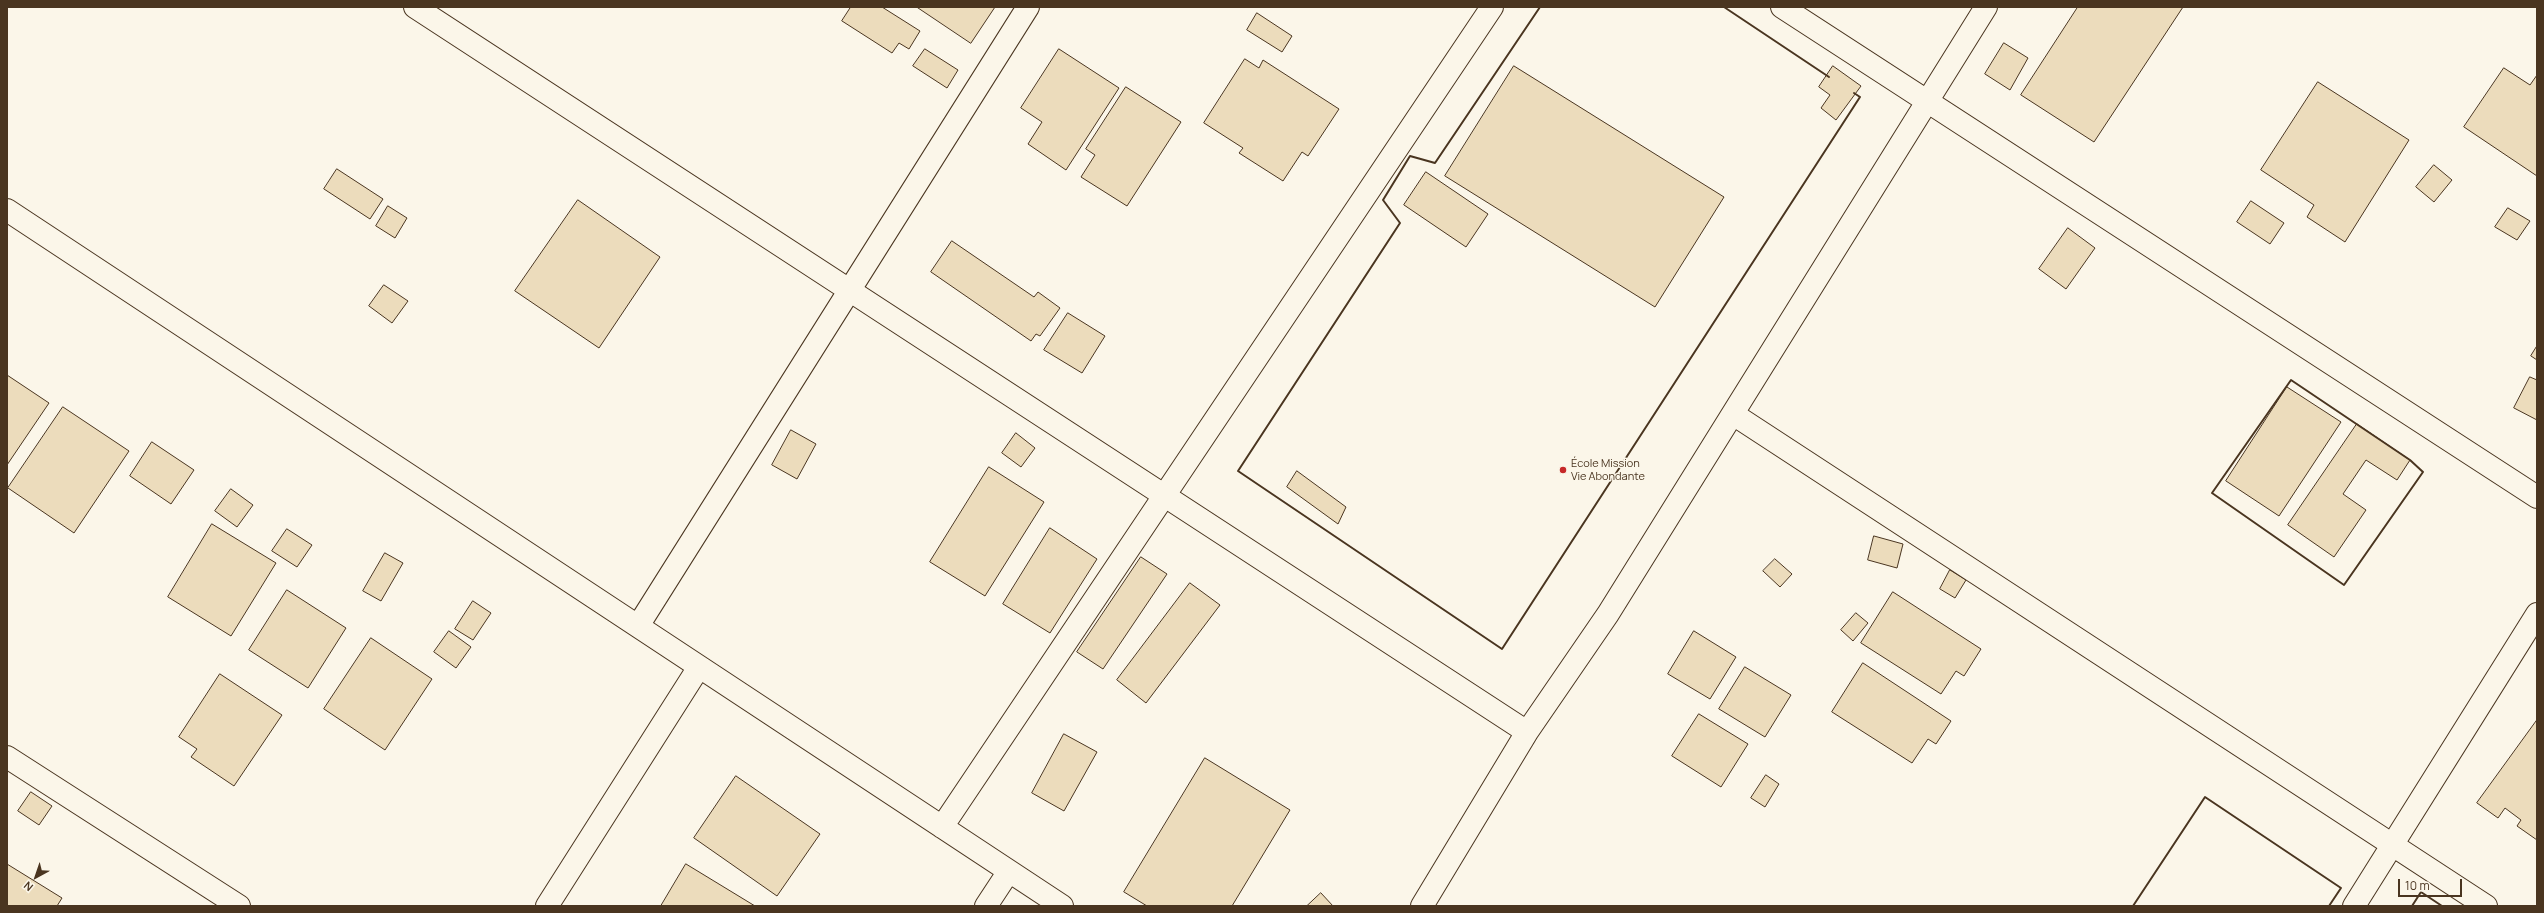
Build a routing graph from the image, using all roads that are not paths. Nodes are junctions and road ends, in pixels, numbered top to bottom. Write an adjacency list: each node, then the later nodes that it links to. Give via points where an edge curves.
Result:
1 (415, 7): 8 (street)
2 (1028, 7): 8 (street)
3 (1492, 7): 10 (street)
4 (1782, 7): 6 (street)
5 (1986, 7): 6 (street)
6 (1926, 102): 9 (street); 11 (street)
7 (7, 210): 13 (street)
8 (850, 290): 10 (street); 13 (street)
9 (1733, 414): 15 (street, via 1608,614); 18 (street)
10 (1165, 496): 15 (street); 17 (street)
11 (2537, 497)
12 (2537, 614): 18 (street)
13 (638, 626): 14 (street)
14 (700, 667): 17 (street); 21 (street)
15 (1527, 732): 24 (street)
16 (7, 757): 20 (street)
17 (942, 827): 19 (street)
18 (2393, 845): 25 (street); 26 (street)
19 (1009, 871): 22 (street); 23 (street)
20 (239, 906)
21 (547, 906)
22 (986, 906)
23 (1062, 906)
24 (1422, 906)
25 (2354, 906)
26 (2486, 906)

